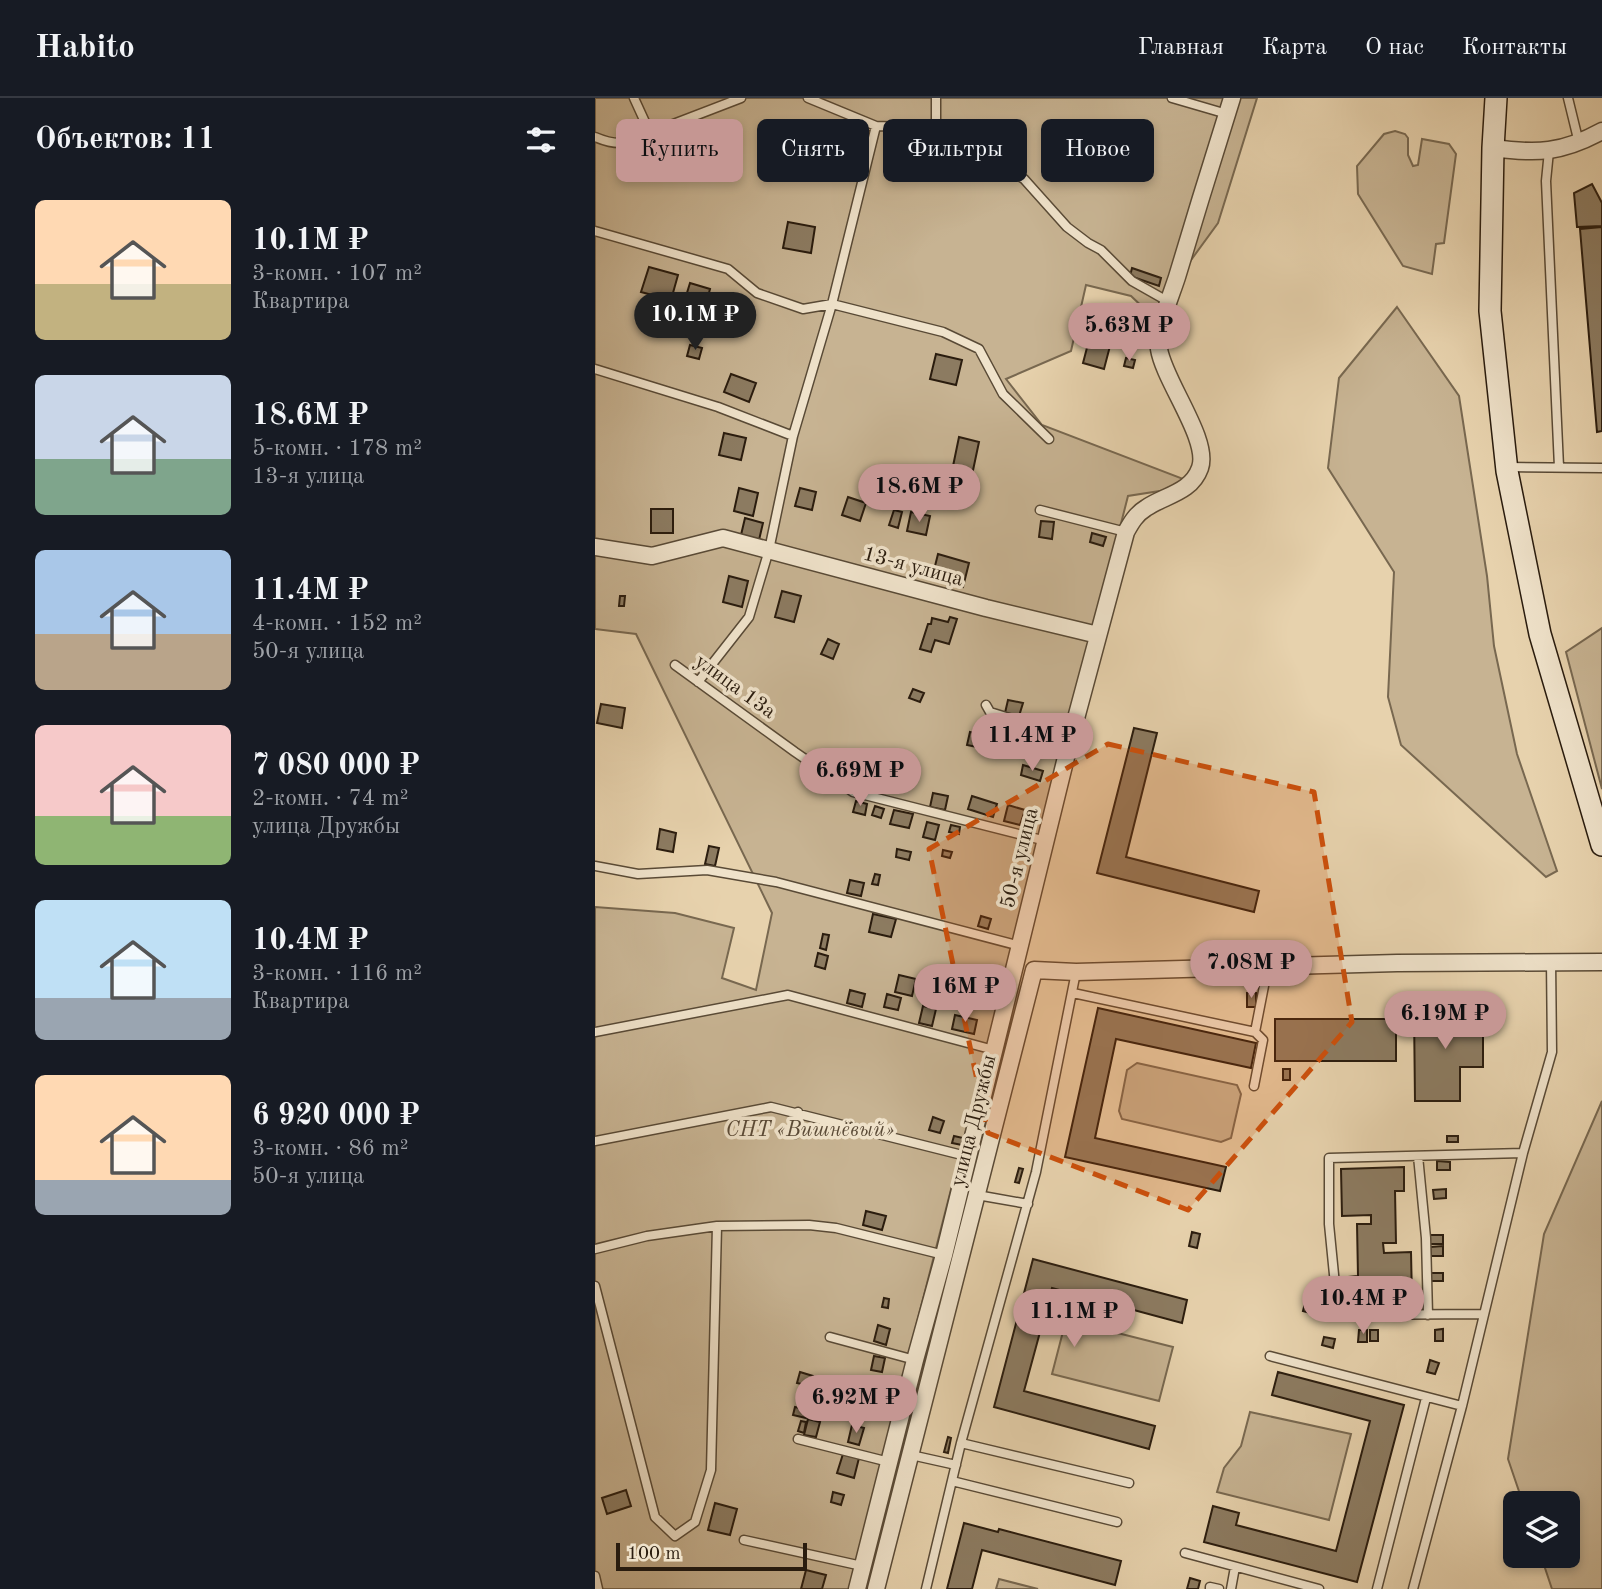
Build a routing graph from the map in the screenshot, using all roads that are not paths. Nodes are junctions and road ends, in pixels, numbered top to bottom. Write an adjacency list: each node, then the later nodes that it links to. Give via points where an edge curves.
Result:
1 (634, 98): 10 (lane)
2 (741, 98): 11 (lane)
3 (808, 98): 13 (lane)
4 (936, 98): 12 (lane)
5 (1172, 98): 9 (lane)
6 (1232, 98): 9 (street, 50-я улица)
7 (1496, 98): 19 (street)
8 (1568, 98): 18 (lane)
9 (1227, 114): 23 (street, 50-я улица)
10 (644, 119)
11 (686, 119)
12 (936, 119)
13 (876, 126): 14 (lane); 24 (lane)
14 (883, 126)
15 (1602, 131): 18 (street)
16 (595, 137): 17 (lane)
17 (616, 143)
18 (1579, 144): 20 (street)
19 (1493, 148): 20 (street); 28 (street, via 1490,311)
20 (1549, 151): 29 (lane, via 1546,181)
21 (1027, 182): 23 (lane, via 1067,227 1101,250 1132,281)
22 (595, 231): 24 (lane, via 727,269 757,293 803,309)
23 (1169, 302): 32 (street, 50-я улица, via 1158,346 1199,442 1202,461 1189,486 1146,508)
24 (832, 304): 26 (lane); 27 (lane, via 943,332 979,349 1003,394)
25 (595, 369): 26 (lane)
26 (793, 436): 34 (lane)
27 (1049, 439)
28 (1507, 467): 29 (lane); 41 (street, via 1540,634)
29 (1559, 467): 30 (lane)
30 (1602, 468)
31 (1040, 510): 32 (lane)
32 (1126, 532): 35 (street, 50-я улица)
33 (595, 547): 34 (street, 13-я улица, via 652,556 723,538)
34 (769, 550): 35 (street, 13-я улица); 37 (lane, via 749,617)
35 (1098, 635): 39 (street, 50-я улица)
36 (675, 665): 37 (lane, улица 13а)
37 (698, 682): 40 (lane, улица 13а, via 853,792)
38 (986, 705): 39 (lane, via 990,712)
39 (1070, 737): 40 (street, 50-я улица)
40 (1046, 841): 43 (street, 50-я улица)
41 (1602, 845)
42 (595, 866): 43 (lane, via 638,874 707,870 762,880)
43 (1020, 946): 51 (street, 50-я улица)
44 (1551, 961): 45 (street, улица Дружбы); 46 (street, улица Дружбы); 56 (lane, via 1552,1052)
45 (1602, 962)
46 (1265, 967): 47 (street, улица Дружбы); 50 (lane)
47 (1076, 972): 48 (lane); 59 (street, улица Дружбы, via 1034,970)
48 (1073, 993): 50 (lane); 60 (lane)
49 (595, 1031): 51 (lane, via 788,995)
50 (1255, 1032): 52 (lane, via 1263,1040)
51 (993, 1050): 57 (street, 50-я улица)
52 (1254, 1086)
53 (798, 1112): 54 (lane); 55 (lane, via 771,1107); 57 (lane)
54 (795, 1134)
55 (595, 1141)
56 (1523, 1153): 58 (lane); 66 (lane)
57 (967, 1156): 63 (street, 50-я улица)
58 (1418, 1156): 67 (lane); 67 (lane, via 1329,1158 1329,1224 1338,1315)
59 (977, 1195): 60 (lane); 75 (street, улица Дружбы)
60 (1028, 1204): 74 (lane)
61 (717, 1226): 62 (lane); 63 (lane, via 809,1224); 65 (lane, via 711,1470 695,1522 675,1536 655,1517)
62 (595, 1249)
63 (944, 1255): 70 (street, 50-я улица)
64 (595, 1286): 65 (lane)
65 (598, 1309)
66 (1482, 1314): 67 (lane); 72 (lane)
67 (1428, 1315)
68 (829, 1337): 70 (lane)
69 (1270, 1356): 71 (lane)
70 (915, 1360): 76 (street, 50-я улица)
71 (1426, 1398): 72 (lane); 94 (lane)
72 (1462, 1406): 95 (lane)
73 (797, 1439): 76 (lane)
74 (961, 1443): 77 (lane); 79 (lane)
75 (911, 1455): 77 (lane); 88 (street, улица Дружбы)
76 (889, 1462): 83 (street, 50-я улица)
77 (956, 1465): 78 (lane)
78 (952, 1482): 80 (lane); 89 (lane)
79 (1129, 1483)
80 (1117, 1521)
81 (744, 1540): 83 (lane)
82 (1185, 1553): 84 (lane)
83 (862, 1566): 87 (street, 50-я улица)
84 (1235, 1567): 92 (lane); 93 (lane)
85 (595, 1576): 86 (lane)
86 (598, 1589)
87 (857, 1589)
88 (876, 1589)
89 (926, 1589)
90 (1210, 1589): 91 (lane)
91 (1219, 1589)
92 (1231, 1589)
93 (1319, 1589)
94 (1377, 1589)
95 (1413, 1589)

